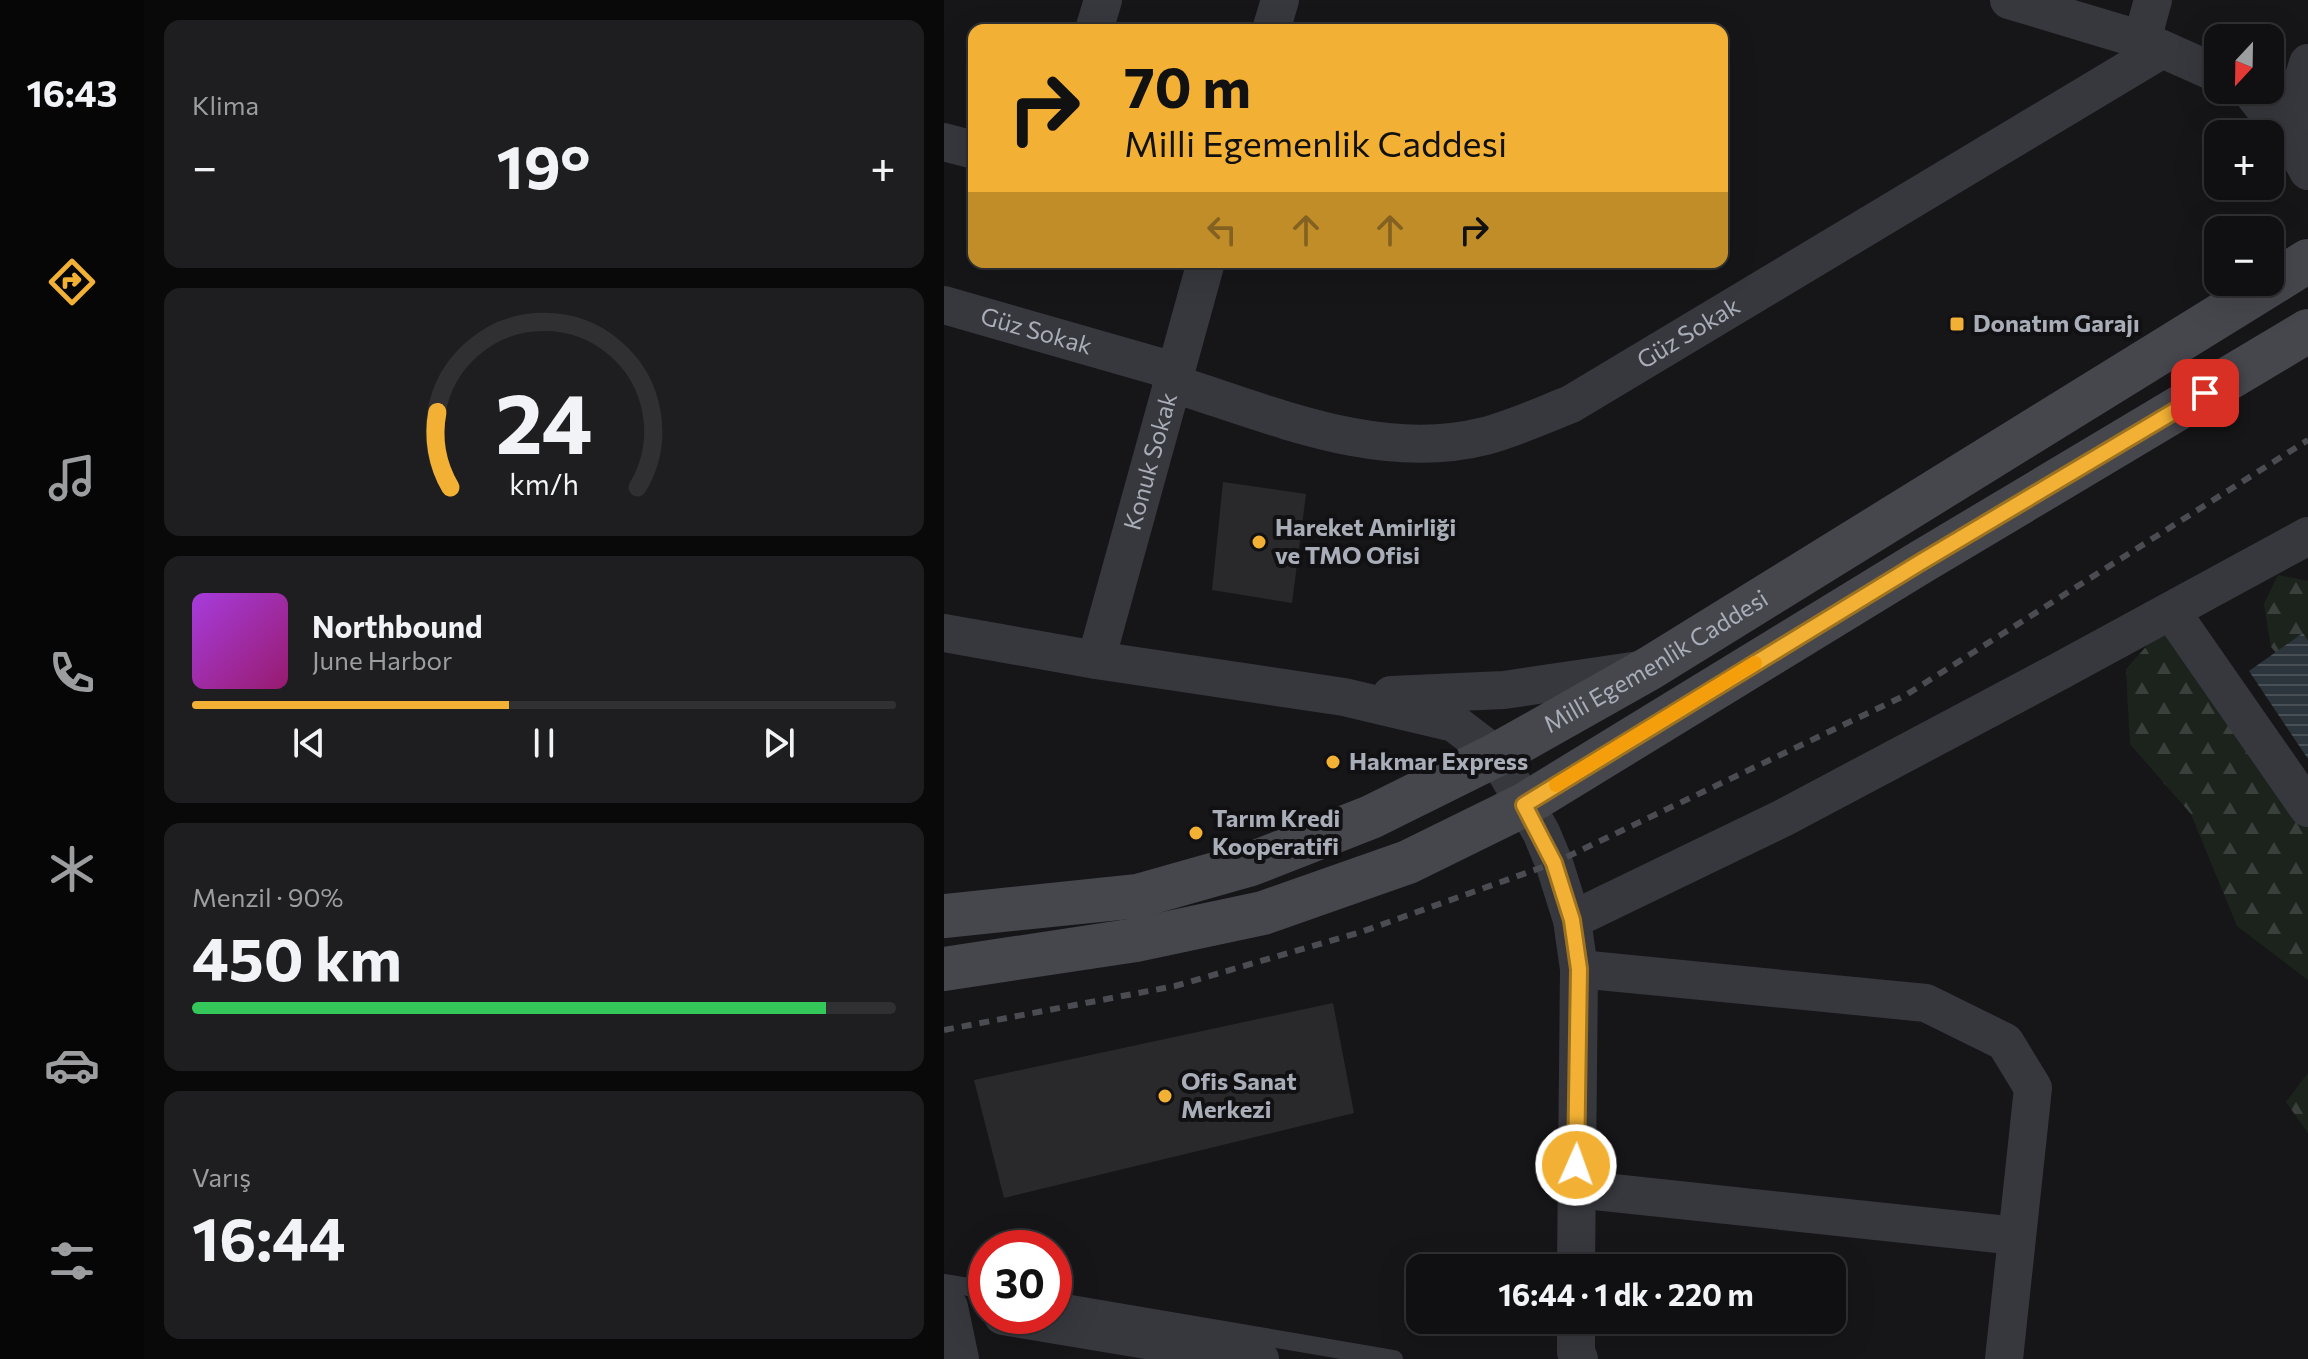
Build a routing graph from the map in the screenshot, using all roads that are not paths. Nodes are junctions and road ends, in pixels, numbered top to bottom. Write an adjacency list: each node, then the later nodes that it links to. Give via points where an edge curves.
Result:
1 (1103, 0): 5 (street)
2 (1280, 0): 6 (street)
3 (2009, 0): 7 (street)
4 (2153, 0): 7 (street)
5 (1096, 24)
6 (1273, 24)
7 (2151, 45): 9 (street); 19 (street, Güz Sokak, via 1571,404 1528,422 1483,436 1381,443 1344,436)
8 (2308, 63): 11 (street)
9 (2204, 68)
10 (2261, 104): 11 (street)
11 (2287, 136): 14 (street)
12 (944, 142): 13 (street)
13 (968, 148)
14 (2308, 171)
15 (2308, 261): 24 (main road, Milli Egemenlik Caddesi)
16 (1204, 268): 19 (street, Konuk Sokak)
17 (944, 305): 19 (street, Güz Sokak)
18 (2308, 331): 27 (main road)
19 (1172, 377): 23 (street, Konuk Sokak)
20 (2305, 542): 21 (street)
21 (2171, 611): 28 (street); 30 (street, via 1783,818)
22 (944, 633): 23 (street)
23 (1096, 660): 25 (street)
24 (1650, 668): 25 (street, via 1504,690); 26 (main road, Milli Egemenlik Caddesi)
25 (1344, 697): 26 (street, via 1454,723)
26 (1496, 755): 27 (street); 29 (main road, Milli Egemenlik Caddesi, via 1371,817 1251,864 1138,896)
27 (1524, 805): 30 (street, via 1554,863); 31 (main road, via 1408,862 1263,913 1136,940)
28 (2308, 808)
29 (944, 916)
30 (1572, 920): 32 (street)
31 (944, 969)
32 (1579, 969): 33 (street); 34 (street, via 1926,1003 2005,1042 2033,1088)
33 (1576, 1189): 34 (street); 35 (street)
34 (2017, 1236): 46 (street)
35 (1576, 1254)
36 (968, 1294): 37 (lane)
37 (946, 1299): 39 (street); 42 (street)
38 (1072, 1304): 44 (lane)
39 (968, 1307)
40 (1072, 1328): 43 (street)
41 (1576, 1334): 45 (street)
42 (960, 1359)
43 (1260, 1359)
44 (1394, 1359)
45 (1579, 1359)
46 (2004, 1359)

